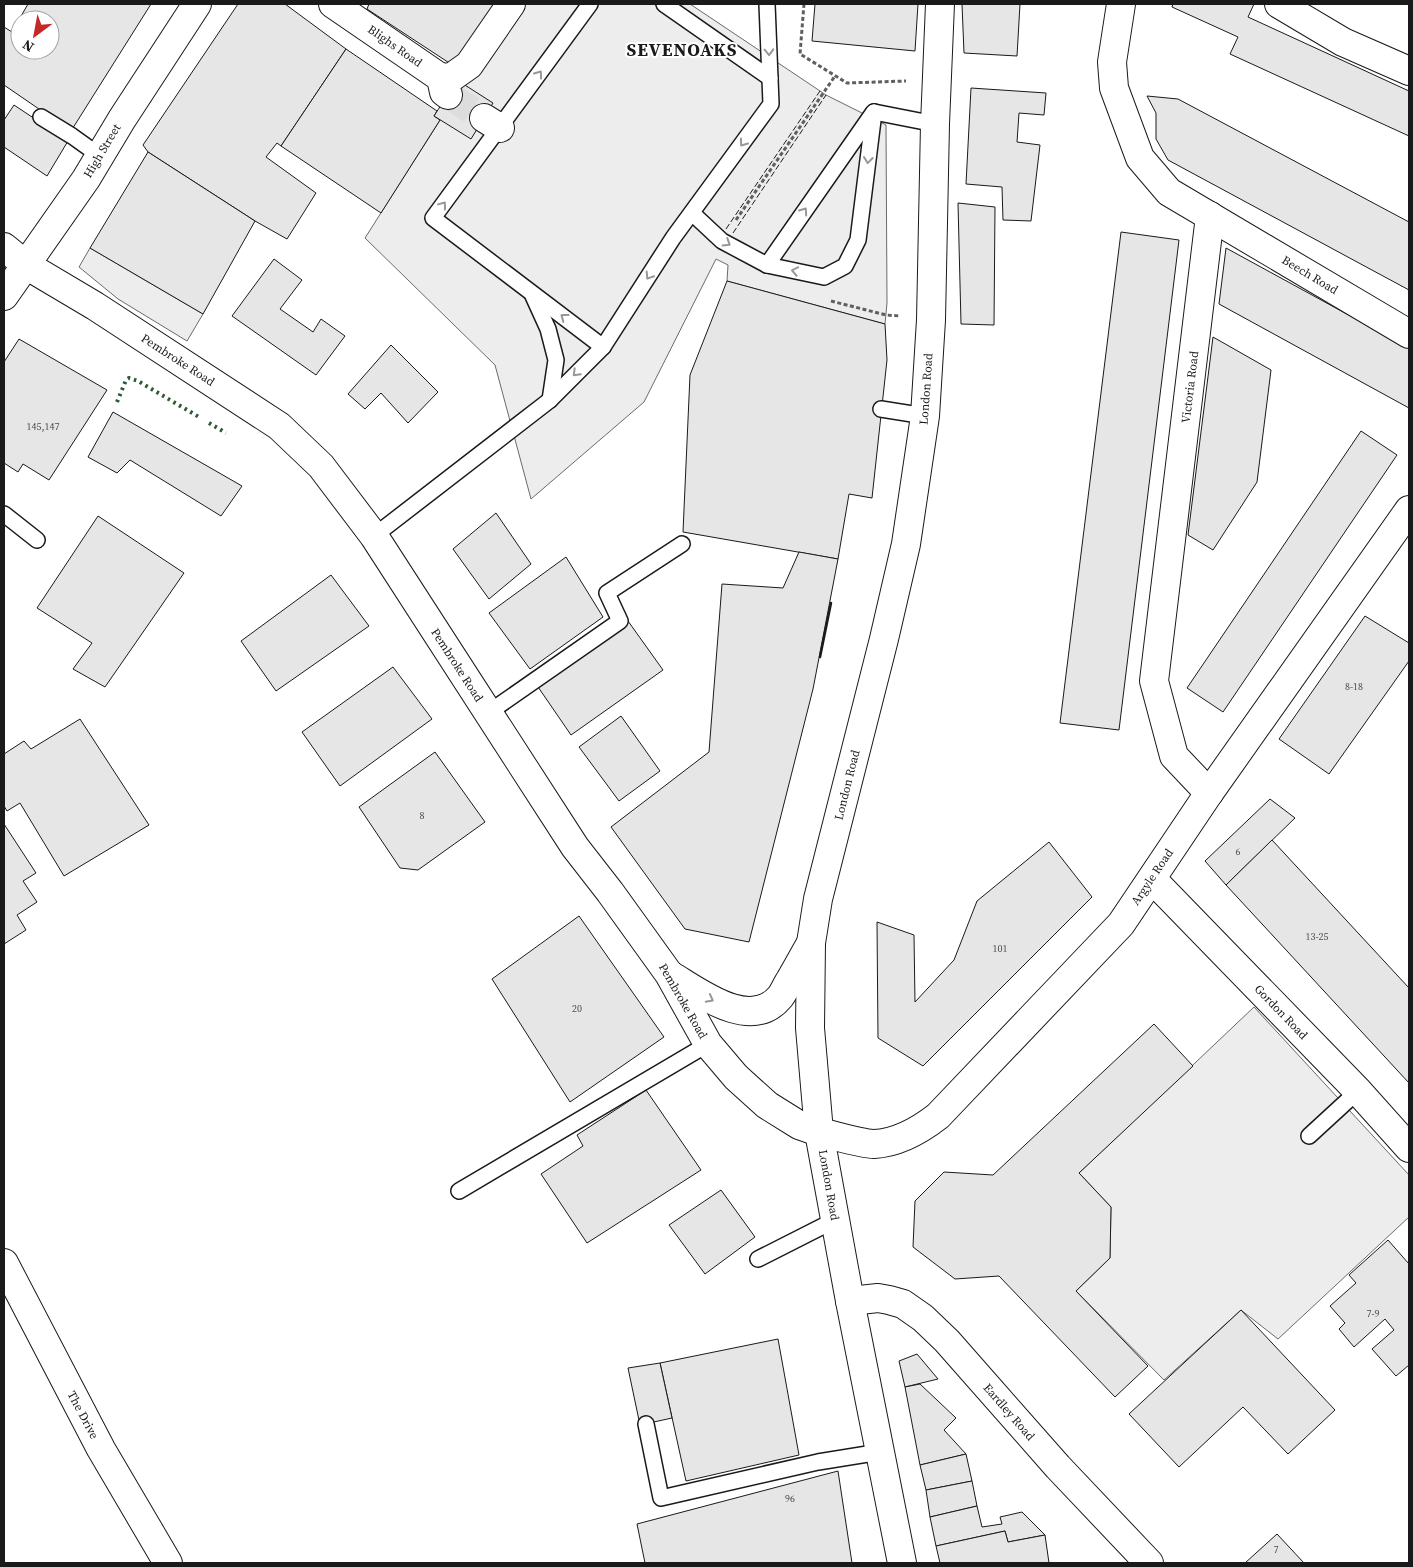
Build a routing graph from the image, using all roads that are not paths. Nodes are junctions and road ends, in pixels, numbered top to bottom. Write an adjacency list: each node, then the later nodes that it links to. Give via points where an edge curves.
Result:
1 (197, 4): 15 (street, High Street)
2 (333, 4): 3 (street, Blighs Road, via 444,86 469,66)
3 (511, 4)
4 (590, 4): 21 (lane, one-way to 4, via 433,218 492,123)
5 (664, 4): 11 (lane)
6 (767, 4): 11 (lane, one-way to 11)
7 (940, 4): 14 (street, London Road)
8 (1121, 4): 17 (street, via 1112,62 1114,88 1140,158 1169,192)
9 (1279, 4): 10 (street, via 1343,42)
10 (1409, 71)
11 (770, 78): 16 (lane, one-way to 16, via 771,104)
12 (874, 112): 14 (lane); 20 (lane, one-way to 12); 20 (lane, one-way to 20, via 858,240 845,266 824,277)
13 (41, 117): 15 (lane)
14 (935, 124): 27 (street, London Road, via 931,320)
15 (100, 156): 19 (street, High Street)
16 (692, 213): 20 (lane, one-way to 20, via 722,241); 24 (lane, one-way to 24)
17 (1210, 216): 23 (street, Beech Road); 34 (street, Victoria Road, via 1154,681 1174,756)
18 (4, 247): 19 (street, Pembroke Road)
19 (26, 265): 22 (street, High Street); 30 (street, Pembroke Road, via 279,426 321,466)
20 (766, 266)
21 (531, 292): 24 (lane, one-way to 21); 25 (lane, via 548,329 556,360)
22 (4, 296)
23 (1409, 334)
24 (603, 347): 25 (lane, one-way to 25)
25 (550, 400): 30 (lane)
26 (881, 409): 27 (lane)
27 (925, 416): 36 (street, London Road, via 906,544 818,899)
28 (1409, 510): 34 (street, Argyle Road)
29 (4, 514): 31 (lane)
30 (374, 536): 33 (street, Pembroke Road)
31 (37, 540)
32 (682, 544): 33 (lane, via 607,593 620,621)
33 (488, 713): 37 (street, Pembroke Road, via 575,847)
34 (1209, 793): 35 (street, Argyle Road)
35 (1152, 879): 39 (street, Gordon Road); 40 (street, Argyle Road, via 1121,924 938,1116 922,1128 888,1142 872,1144)
36 (811, 943): 37 (street, one-way to 36, via 712,1001 751,1012 769,1007 780,997); 40 (street, London Road, via 810,1028)
37 (669, 974): 38 (street, Pembroke Road)
38 (708, 1044): 40 (street, Pembroke Road, via 736,1077 767,1105 799,1125); 43 (lane)
39 (1358, 1091): 41 (lane); 42 (street, Gordon Road)
40 (820, 1132): 44 (street, London Road)
41 (1309, 1136)
42 (1409, 1148)
43 (459, 1191)
44 (834, 1220): 45 (lane); 47 (street, London Road)
45 (758, 1259)
46 (4, 1263): 50 (street, The Drive, via 100,1449)
47 (850, 1301): 49 (street, London Road); 52 (street, Eardley Road, via 888,1300 903,1304 923,1318)
48 (646, 1424): 49 (lane, via 661,1498 818,1462)
49 (880, 1452): 51 (street, London Road)
50 (168, 1563)
51 (902, 1563)
52 (1150, 1563)

